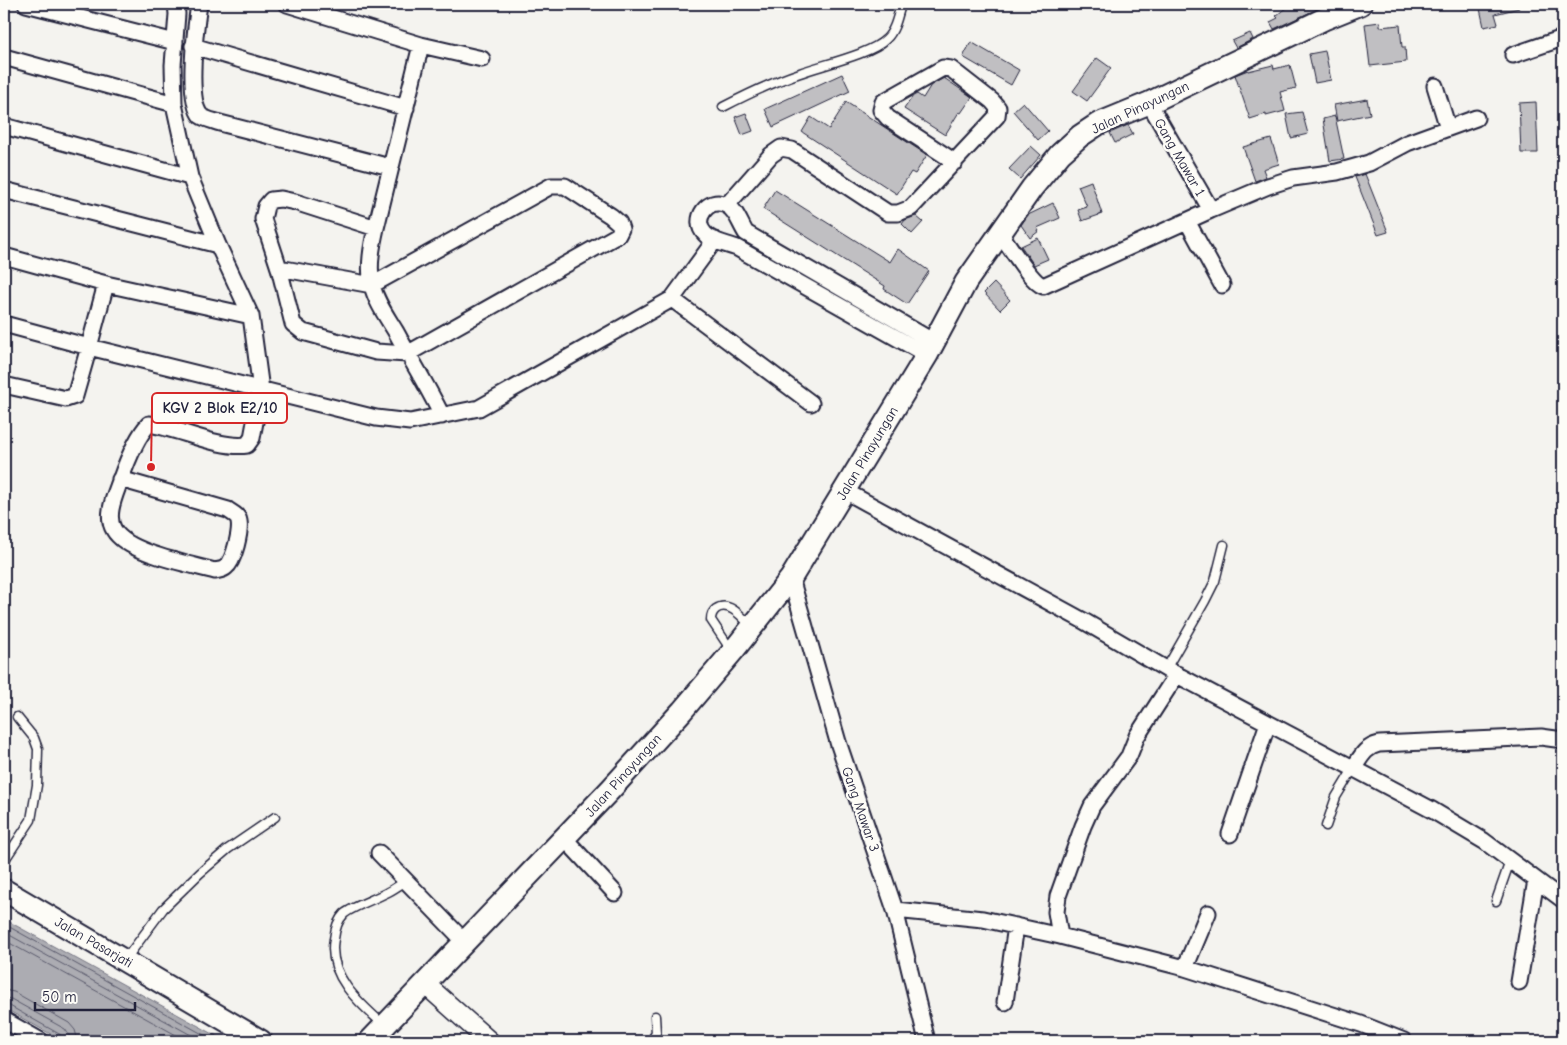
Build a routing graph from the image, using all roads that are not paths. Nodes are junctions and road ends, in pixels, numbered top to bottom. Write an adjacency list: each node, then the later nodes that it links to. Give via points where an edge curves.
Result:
1 (26, 4): 8 (street)
2 (176, 4): 8 (street)
3 (199, 4): 10 (street)
4 (287, 4): 9 (street)
5 (901, 4): 17 (lane, via 887,39 867,51 799,73)
6 (1361, 4): 15 (main road, Jalan Pinayungan)
7 (1563, 38): 11 (street)
8 (175, 42): 16 (street)
9 (421, 45): 13 (street); 18 (street)
10 (193, 46): 18 (street); 23 (street, via 195,106 202,117)
11 (1513, 55)
12 (4, 57): 16 (street)
13 (482, 59)
14 (1435, 86): 21 (street)
15 (1149, 103): 27 (street, Gang Mawar 1); 30 (main road, Jalan Pinayungan, via 1098,124 1080,136 1032,188)
16 (174, 104): 24 (street)
17 (723, 107)
18 (406, 108): 23 (street)
19 (1476, 118): 21 (street)
20 (4, 126): 24 (street)
21 (1448, 128): 27 (street, via 1369,162 1268,186)
22 (955, 162): 22 (street, via 997,116 998,108 951,69 943,68 883,102 881,110 888,118); 26 (street, via 911,208 888,213 792,150 781,148)
23 (390, 166): 29 (street)
24 (190, 177): 33 (street)
25 (4, 190): 33 (street)
26 (727, 205): 31 (street, via 746,233); 32 (street, via 718,203 703,210 700,228)
27 (1211, 210): 28 (street)
28 (1187, 221): 30 (street, via 1043,286 1024,267); 39 (street)
29 (376, 228): 36 (street, via 295,202 271,200 263,219); 38 (street, via 372,247)
30 (1001, 235): 44 (main road, Jalan Pinayungan, via 966,282)
31 (755, 239): 34 (street); 44 (street)
32 (715, 240): 34 (street); 40 (street)
33 (218, 245): 41 (street)
34 (746, 253): 44 (street)
35 (4, 256): 37 (street)
36 (280, 268): 38 (street); 45 (street, via 294,324 302,332 376,352)
37 (106, 284): 41 (street); 43 (street)
38 (372, 285): 45 (street); 45 (street, via 551,186 564,186 619,223 618,235)
39 (1222, 285)
40 (672, 299): 48 (street); 49 (street, via 479,408)
41 (251, 316): 47 (street)
42 (4, 324): 43 (street)
43 (90, 347): 46 (street, via 72,398 66,400); 47 (street)
44 (931, 349): 51 (main road, Jalan Pinayungan)
45 (407, 354): 49 (street, via 424,379)
46 (4, 384)
47 (261, 390): 49 (street, via 376,418 410,422); 50 (street, via 252,438 247,444 222,443 149,424 142,430)
48 (811, 403)
49 (442, 416)
50 (120, 479): 50 (street, via 111,519 113,529 126,543 215,570 228,566 239,530 237,516 228,510)
51 (845, 491): 53 (main road, Jalan Pinayungan); 56 (street)
52 (1224, 545): 56 (lane, via 1215,580)
53 (791, 578): 54 (main road, Jalan Pinayungan); 74 (street, Gang Mawar 3, via 838,742)
54 (752, 627): 55 (main road, Jalan Pinayungan); 55 (lane, via 729,608 715,609 712,620)
55 (732, 651): 64 (main road, Jalan Pinayungan)
56 (1172, 671): 58 (street); 77 (street, via 1129,756 1092,806 1083,826 1058,896 1056,912)
57 (17, 716): 66 (lane, via 38,748 38,785 31,820)
58 (1268, 723): 60 (street); 63 (street)
59 (1563, 740): 60 (street, via 1541,737 1372,745)
60 (1354, 769): 62 (lane, via 1336,797); 67 (street, via 1432,810 1484,841)
61 (275, 817): 79 (lane, via 200,872 163,909)
62 (1326, 826)
63 (1230, 834)
64 (565, 839): 71 (street); 78 (main road, Jalan Pinayungan)
65 (379, 853): 68 (street)
66 (4, 861)
67 (1510, 861): 69 (street); 73 (lane)
68 (406, 880): 78 (street); 86 (lane, via 345,914 336,926 332,946 334,966 348,988)
69 (1536, 880): 72 (street); 81 (street)
70 (4, 890): 79 (main road, Jalan Pasarjati)
71 (615, 893)
72 (1563, 900)
73 (1496, 901)
74 (895, 910): 76 (street, via 983,919); 92 (street, Gang Mawar 3)
75 (1208, 913): 80 (street)
76 (1016, 926): 77 (street); 83 (street)
77 (1060, 936): 80 (street)
78 (465, 942): 82 (main road, Jalan Pinayungan)
79 (125, 960): 89 (main road, Jalan Pasarjati)
80 (1185, 968): 93 (street, via 1361,1024)
81 (1519, 982)
82 (425, 984): 86 (main road, Jalan Pinayungan); 87 (street)
83 (1005, 1002)
84 (655, 1016): 91 (lane, via 656,1033)
85 (4, 1020): 88 (street)
86 (386, 1026): 90 (main road, Jalan Pinayungan)
87 (486, 1040)
88 (41, 1041)
89 (261, 1041)
90 (370, 1041)
91 (651, 1041)
92 (927, 1041)
93 (1404, 1041)

